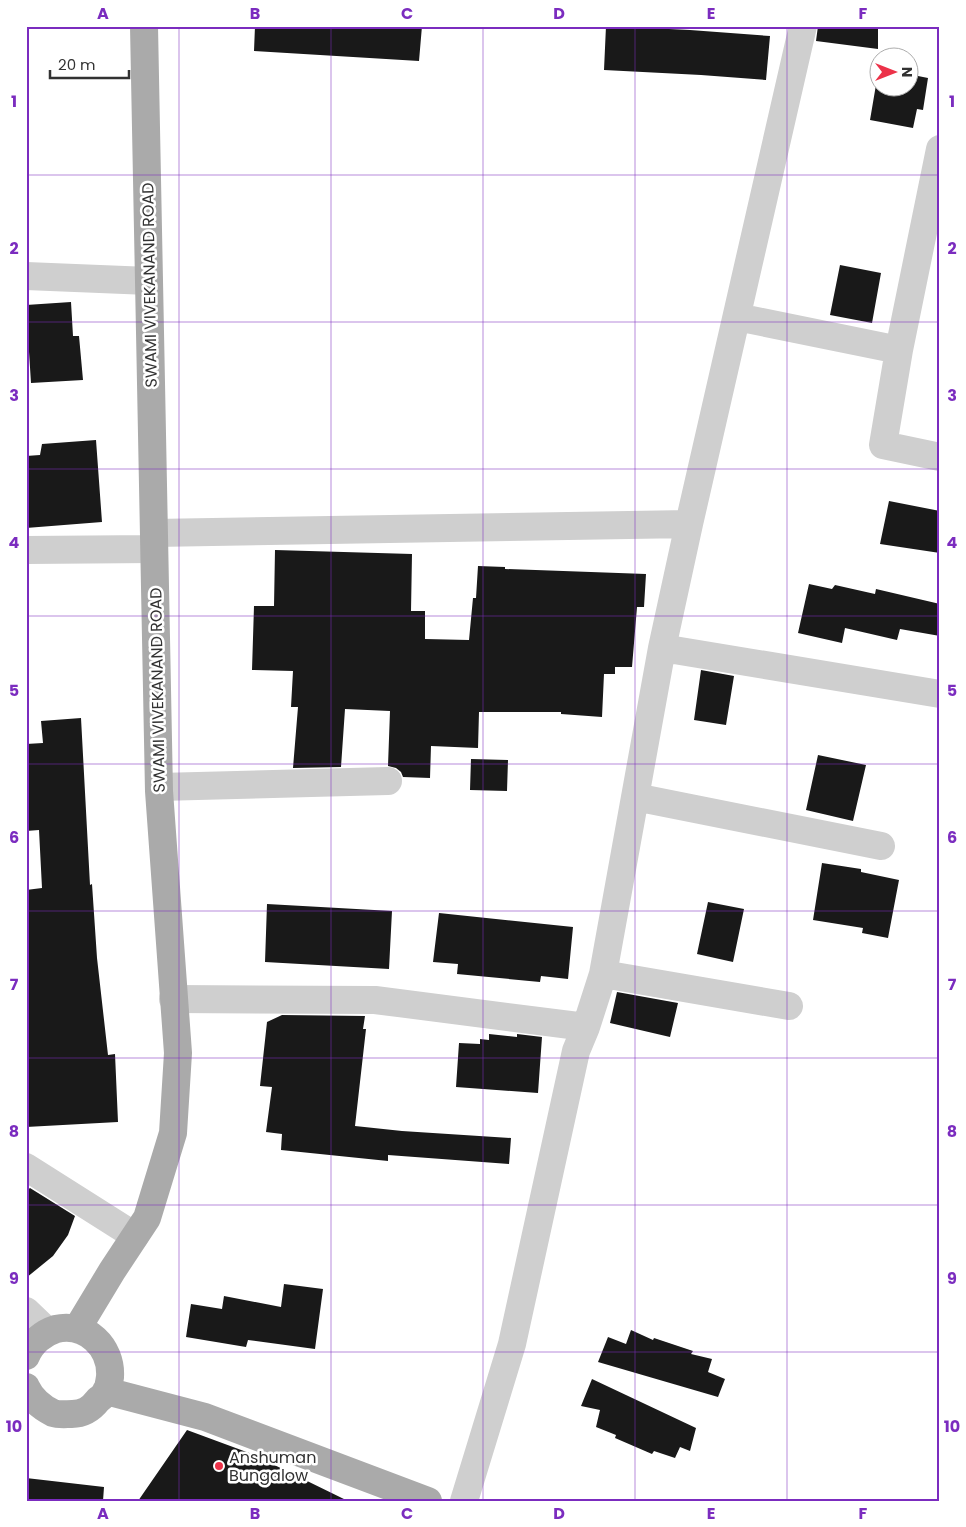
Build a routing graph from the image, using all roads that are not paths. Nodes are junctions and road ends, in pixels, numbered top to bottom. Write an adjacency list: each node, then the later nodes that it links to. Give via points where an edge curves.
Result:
1 (144, 26): 5 (main road, SWAMI VIVEKANAND ROAD)
2 (803, 26): 6 (street)
3 (940, 148): 7 (street)
4 (26, 276): 5 (street)
5 (149, 281): 10 (main road, SWAMI VIVEKANAND ROAD)
6 (737, 317): 7 (street); 9 (street)
7 (899, 350): 8 (street, via 883,446)
8 (940, 457)
9 (689, 524): 10 (street); 12 (street)
10 (154, 541): 11 (street); 15 (main road, SWAMI VIVEKANAND ROAD)
11 (26, 550)
12 (662, 648): 13 (street); 16 (street)
13 (940, 694)
14 (388, 781): 15 (street)
15 (159, 787): 19 (main road, SWAMI VIVEKANAND ROAD)
16 (635, 797): 17 (street); 18 (street)
17 (881, 846)
18 (603, 974): 20 (street); 21 (street)
19 (173, 999): 21 (street, via 375,1000); 23 (main road, SWAMI VIVEKANAND ROAD, via 178,1053 174,1133 147,1218)
20 (789, 1006)
21 (586, 1027): 31 (street, via 576,1051 512,1344)
22 (26, 1167): 23 (street)
23 (135, 1236): 25 (main road, SWAMI VIVEKANAND ROAD)
24 (26, 1310): 26 (street)
25 (77, 1329): 26 (main road, via 62,1328); 29 (main road, via 92,1335 106,1352 111,1367)
26 (48, 1332): 27 (main road, via 36,1341)
27 (26, 1356)
28 (26, 1387): 29 (main road, via 36,1402 57,1414 80,1414 92,1408)
29 (106, 1391): 30 (main road, via 205,1417)
30 (428, 1501)
31 (464, 1501)

